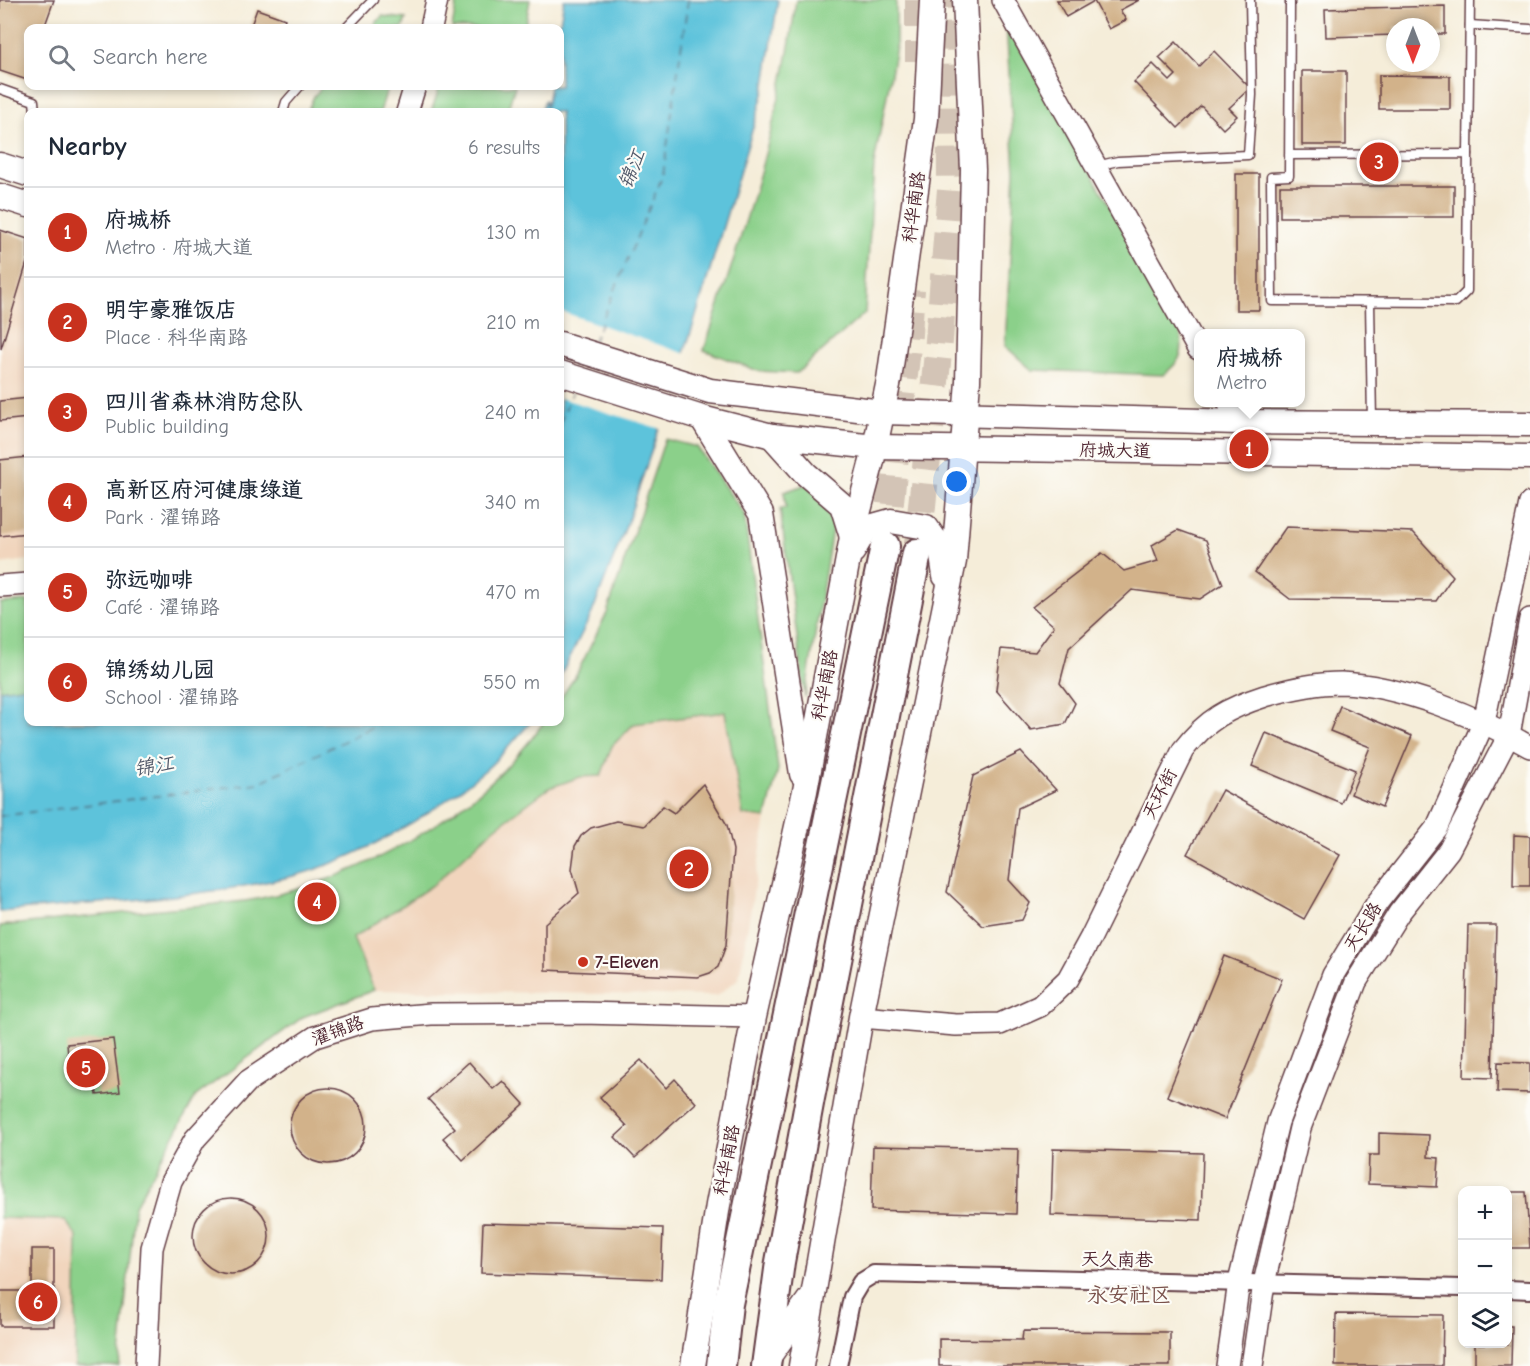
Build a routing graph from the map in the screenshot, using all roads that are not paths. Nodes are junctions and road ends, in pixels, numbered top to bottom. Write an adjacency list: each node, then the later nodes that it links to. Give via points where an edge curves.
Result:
1 (373, 0): 9 (lane)
2 (437, 0): 10 (street)
3 (932, 0): 30 (main road, 科华南路, via 926,119)
4 (965, 0): 32 (main road, via 973,170)
5 (1003, 0): 22 (street)
6 (1250, 0): 22 (lane, via 1252,95 1248,155 1118,160)
7 (1290, 0): 20 (lane)
8 (1470, 0): 11 (lane)
9 (350, 24)
10 (432, 24)
11 (1470, 25): 12 (lane); 19 (lane)
12 (1530, 28)
13 (0, 89): 16 (lane, via 34,101)
14 (296, 90): 17 (lane)
15 (414, 90): 18 (street)
16 (35, 108)
17 (284, 108)
18 (408, 108)
19 (1468, 154): 20 (lane); 26 (lane, via 1467,291 1456,302)
20 (1289, 155): 26 (lane, via 1289,176 1271,177 1272,301)
21 (0, 165): 23 (main road)
22 (1096, 166): 27 (street)
23 (24, 173)
24 (0, 196): 25 (main road)
25 (24, 204)
26 (1370, 302): 34 (lane)
27 (1194, 342)
28 (564, 345): 30 (main road, 府城大道, via 710,391)
29 (564, 374): 33 (main road, 府城大道)
30 (882, 412): 32 (main road, 府城大道); 37 (main road, 科华南路)
31 (1233, 412): 32 (main road, 府城大道); 34 (main road, 府城大道)
32 (966, 413): 38 (main road)
33 (702, 418): 36 (main road, 府城大道); 52 (main road, via 761,514)
34 (1372, 422): 35 (main road, 府城大道)
35 (1530, 424)
36 (772, 436): 37 (main road, 府城大道); 41 (main road, via 806,474 842,505)
37 (875, 447): 38 (main road, 府城大道); 41 (main road, 科华南路)
38 (963, 449): 39 (main road, 府城大道); 47 (main road)
39 (1530, 457)
40 (1530, 503): 49 (street, 天长路)
41 (852, 537): 44 (main road, 科华南路)
42 (885, 546): 62 (highway, 科华南路)
43 (916, 553): 63 (highway, via 810,1098)
44 (848, 561): 47 (main road, via 866,528 891,522 926,527 941,548); 52 (main road, 科华南路)
45 (24, 584): 46 (street)
46 (0, 586)
47 (948, 593): 54 (main road)
48 (1530, 619): 50 (street, 天长路)
49 (1484, 722): 50 (street, 天环街); 54 (street, 天环街, via 1390,690 1340,683 1294,688 1244,703 1202,726 1183,750 1068,979 1040,1006 1000,1024 956,1025); 56 (street, 天长路, via 1437,827 1377,903 1333,975 1278,1122)
50 (1509, 735): 51 (street, 天环街); 57 (street, 天长路, via 1449,850 1399,913 1356,982 1300,1128)
51 (1530, 747)
52 (805, 791): 53 (main road, 科华南路)
53 (754, 1017): 55 (main road, 科华南路); 64 (street, 濯锦路, via 431,1014 372,1019 315,1037 248,1081 195,1139 171,1182 152,1248)
54 (861, 1017): 61 (main road)
55 (718, 1205): 62 (main road); 65 (main road, 科华南路)
56 (1239, 1282): 57 (street, 天久南巷); 68 (street, 天久南巷, via 874,1274 861,1282 852,1297); 69 (street, 天长路)
57 (1264, 1284): 58 (street, 天久南巷); 70 (street, 天长路)
58 (1458, 1288)
59 (1512, 1289): 60 (street)
60 (1530, 1290)
61 (813, 1295): 63 (main road); 67 (main road)
62 (728, 1304): 66 (highway, 科华南路)
63 (766, 1362)
64 (146, 1366)
65 (693, 1366)
66 (721, 1366)
67 (801, 1366)
68 (838, 1366)
69 (1227, 1366)
70 (1252, 1366)

